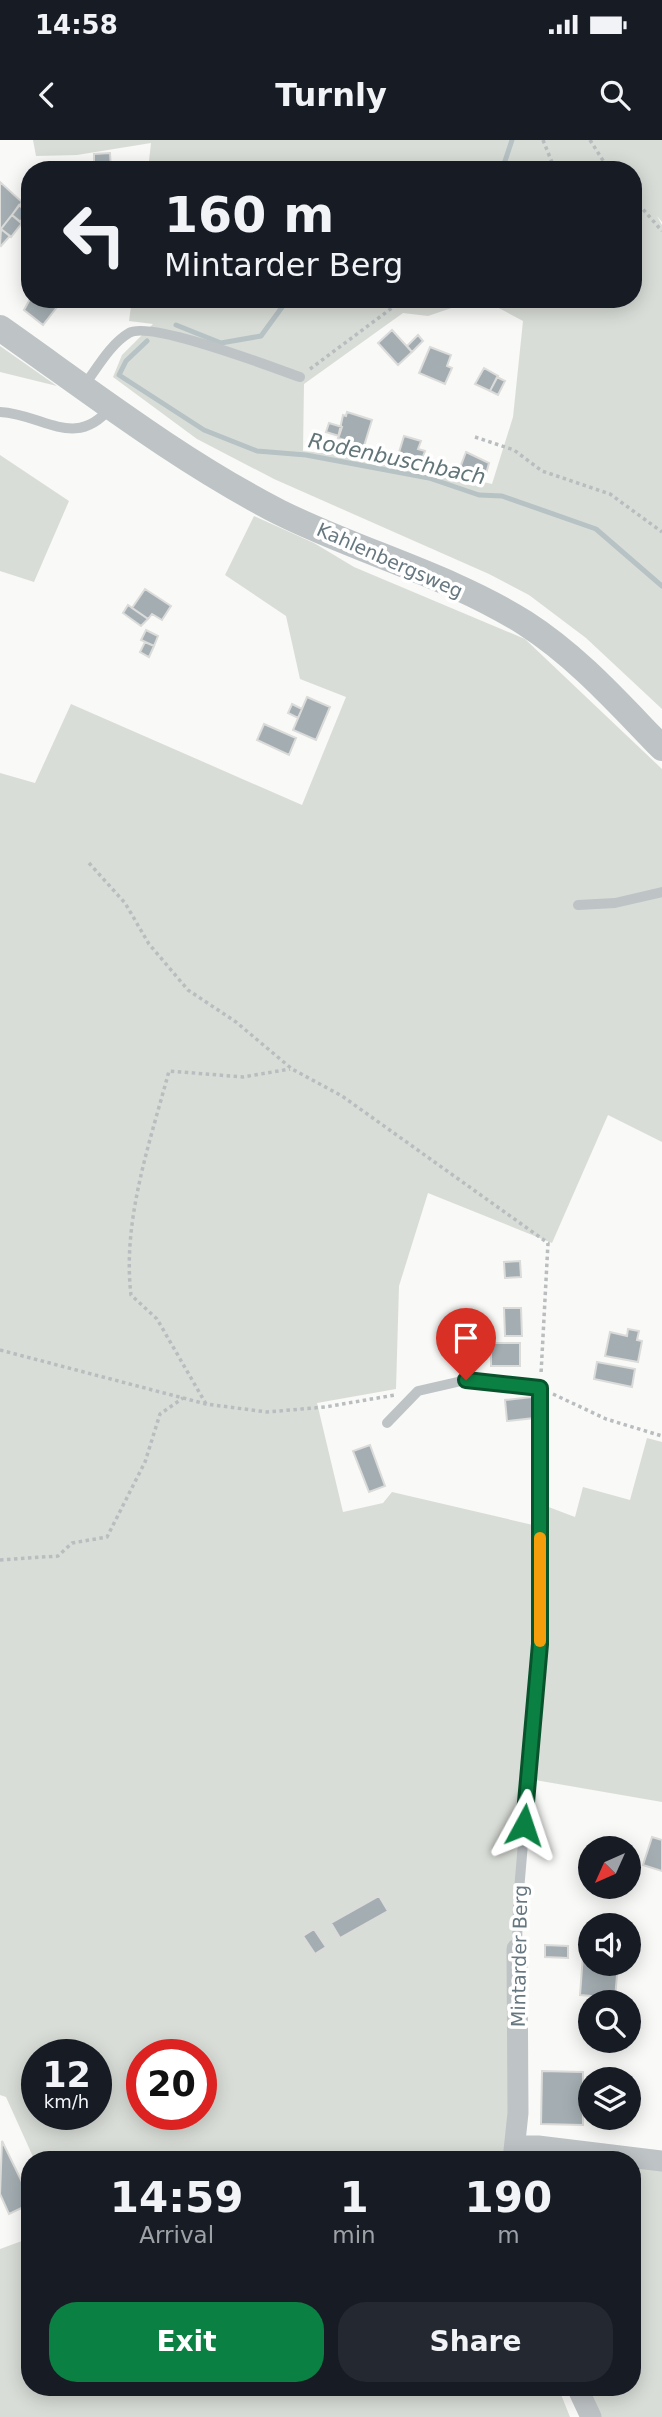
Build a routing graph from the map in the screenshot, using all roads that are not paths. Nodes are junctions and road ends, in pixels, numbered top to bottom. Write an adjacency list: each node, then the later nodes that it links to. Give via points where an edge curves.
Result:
1 (0, 328): 3 (street, Kahlenbergsweg)
2 (300, 377): 3 (lane, via 144,330 130,332 123,339)
3 (98, 397): 4 (lane, via 99,423 74,429); 5 (street, Kahlenbergsweg, via 204,470 280,512 524,623 571,656)
4 (0, 412)
5 (662, 748)
6 (662, 892): 7 (lane, via 615,903)
7 (578, 905)
8 (387, 1423): 9 (lane, Mintarder Berg, via 418,1391 466,1380 540,1388 540,1644)
9 (517, 1949): 10 (street, Mintarder Berg)
10 (514, 2151)
11 (521, 2151): 12 (street, Mintarder Berg, via 538,2146)
12 (579, 2151)
13 (641, 2158): 14 (street, Mintarder Berg)
14 (662, 2161)
15 (581, 2396): 16 (street)
16 (591, 2417)

